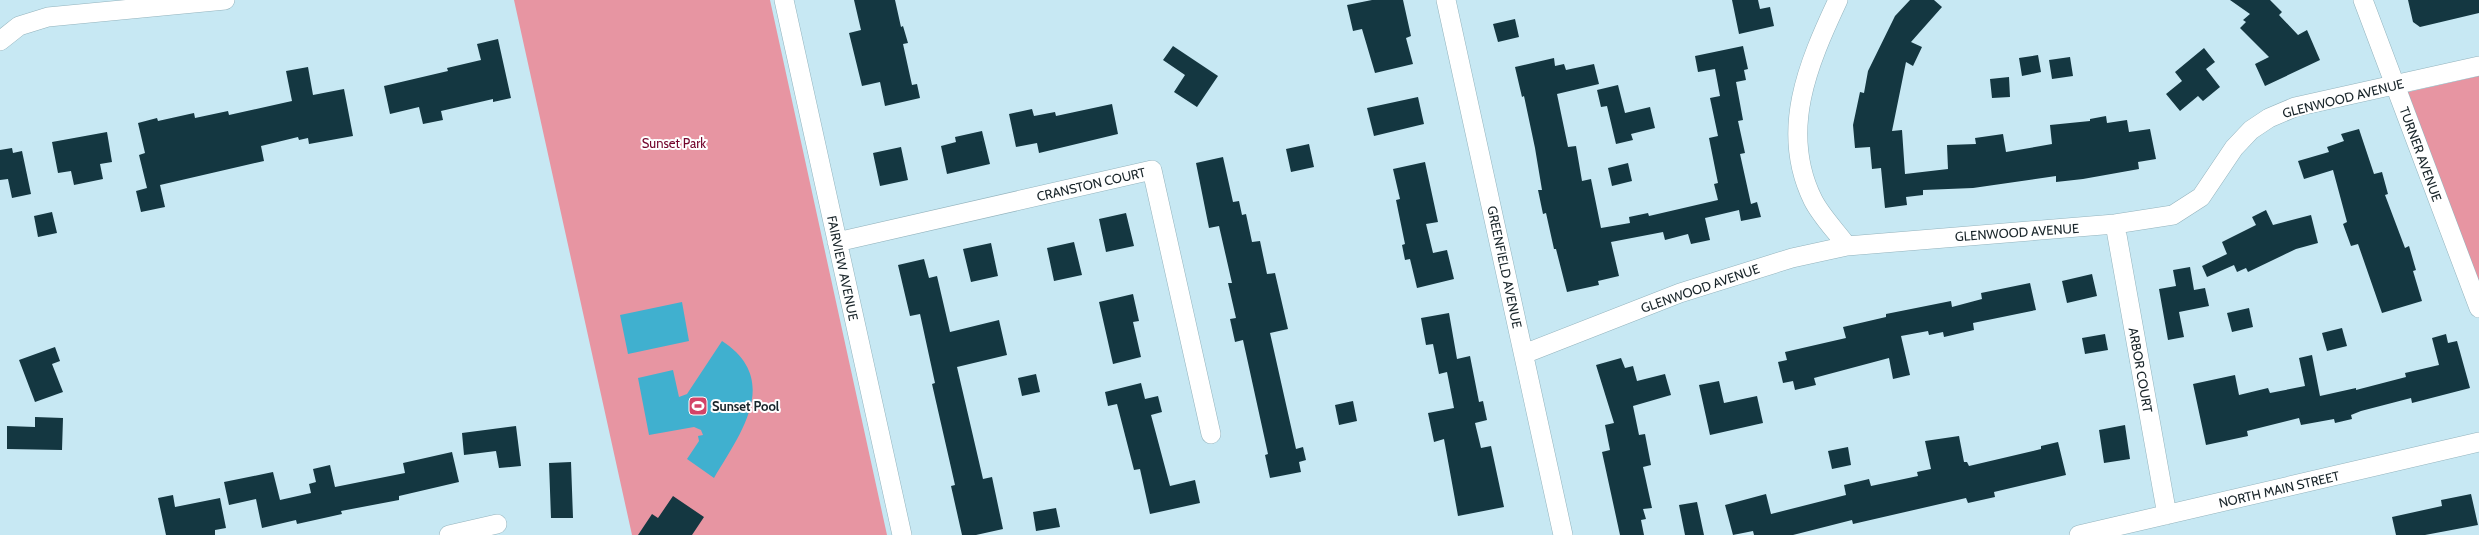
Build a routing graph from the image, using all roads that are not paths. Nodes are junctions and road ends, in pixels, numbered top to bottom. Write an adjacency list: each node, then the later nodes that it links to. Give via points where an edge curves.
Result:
1 (225, 0): 6 (street, via 48,17 20,26)
2 (784, 0): 10 (street, FAIRVIEW AVENUE)
3 (1446, 0): 13 (street, GREENFIELD AVENUE)
4 (1838, 0): 11 (street, via 1811,63 1801,96 1797,120 1798,154 1814,201)
5 (2363, 0): 8 (street, TURNER AVENUE)
6 (0, 41)
7 (2479, 66): 8 (street, GLENWOOD AVENUE)
8 (2396, 84): 9 (street, GLENWOOD AVENUE, via 2295,107 2269,118 2251,130 2234,148 2201,197 2173,215); 12 (street, TURNER AVENUE)
9 (2115, 224): 11 (street, GLENWOOD AVENUE); 16 (street, ARBOR COURT)
10 (837, 242): 14 (street, CRANSTON COURT, via 1152,170); 18 (street, FAIRVIEW AVENUE)
11 (1848, 246): 13 (street, GLENWOOD AVENUE, via 1792,258 1680,293)
12 (2479, 308)
13 (1524, 354): 20 (street, GREENFIELD AVENUE)
14 (1211, 434)
15 (2479, 442): 16 (street, NORTH MAIN STREET)
16 (2167, 515): 21 (street, NORTH MAIN STREET)
17 (497, 524): 19 (street)
18 (898, 534)
19 (449, 535)
20 (1563, 535)
21 (2079, 535)

